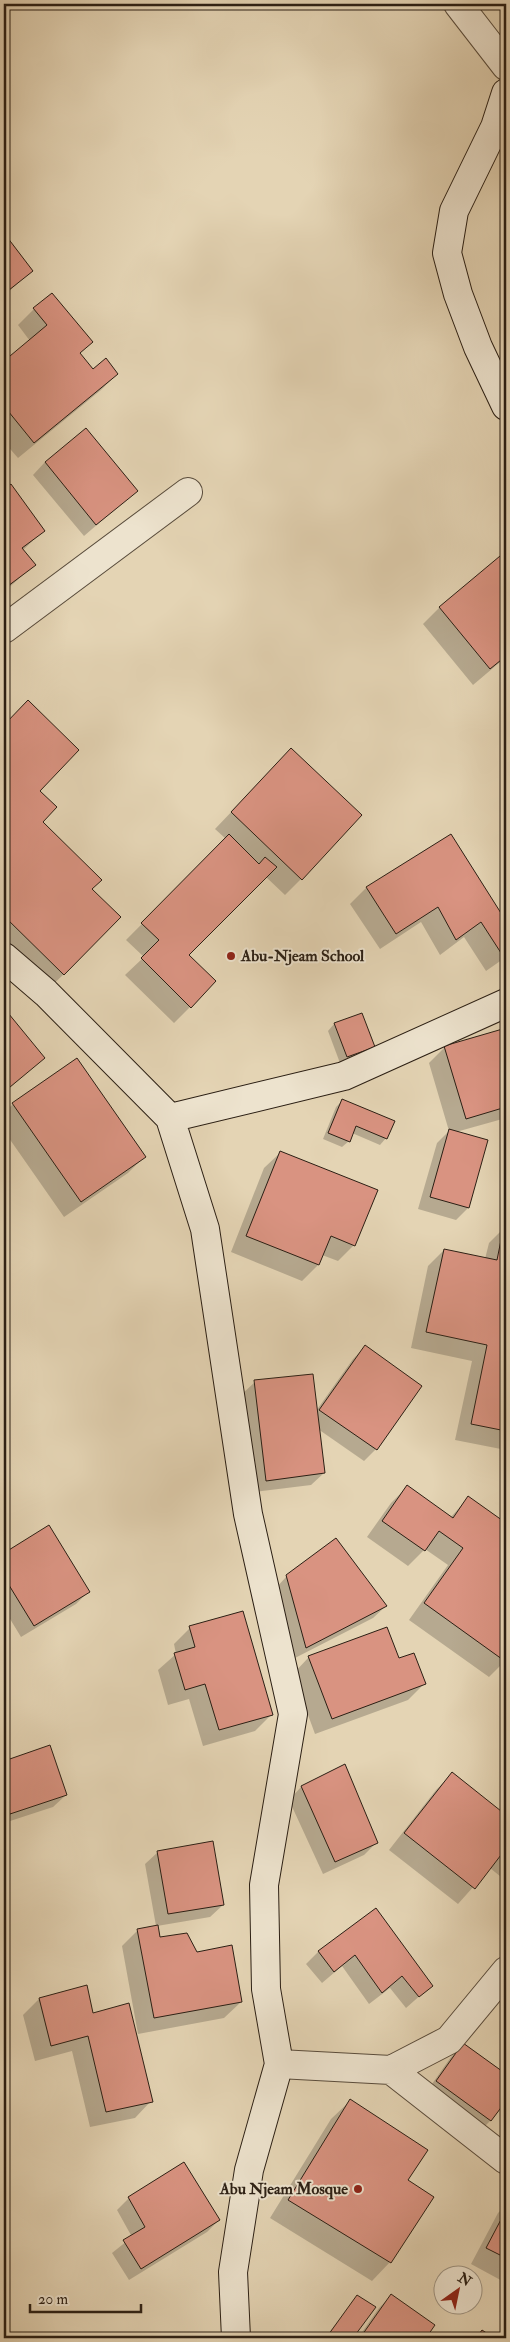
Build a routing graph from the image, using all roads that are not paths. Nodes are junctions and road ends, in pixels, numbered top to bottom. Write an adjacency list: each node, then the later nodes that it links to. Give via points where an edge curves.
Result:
1 (458, 4): 2 (street)
2 (506, 66)
3 (506, 93): 4 (street, via 495,127 454,211 447,253 458,294 478,346)
4 (506, 406)
5 (188, 492): 6 (street)
6 (4, 629)
7 (4, 957): 9 (street, via 46,993)
8 (506, 1003): 9 (street, via 344,1076)
9 (170, 1118): 11 (street, via 205,1230 248,1514 293,1714 264,1885 266,1989)
10 (506, 1971): 12 (street, via 449,2040)
11 (279, 2064): 12 (street); 14 (street, via 249,2170 232,2272)
12 (391, 2070): 13 (street)
13 (506, 2160)
14 (236, 2338)

